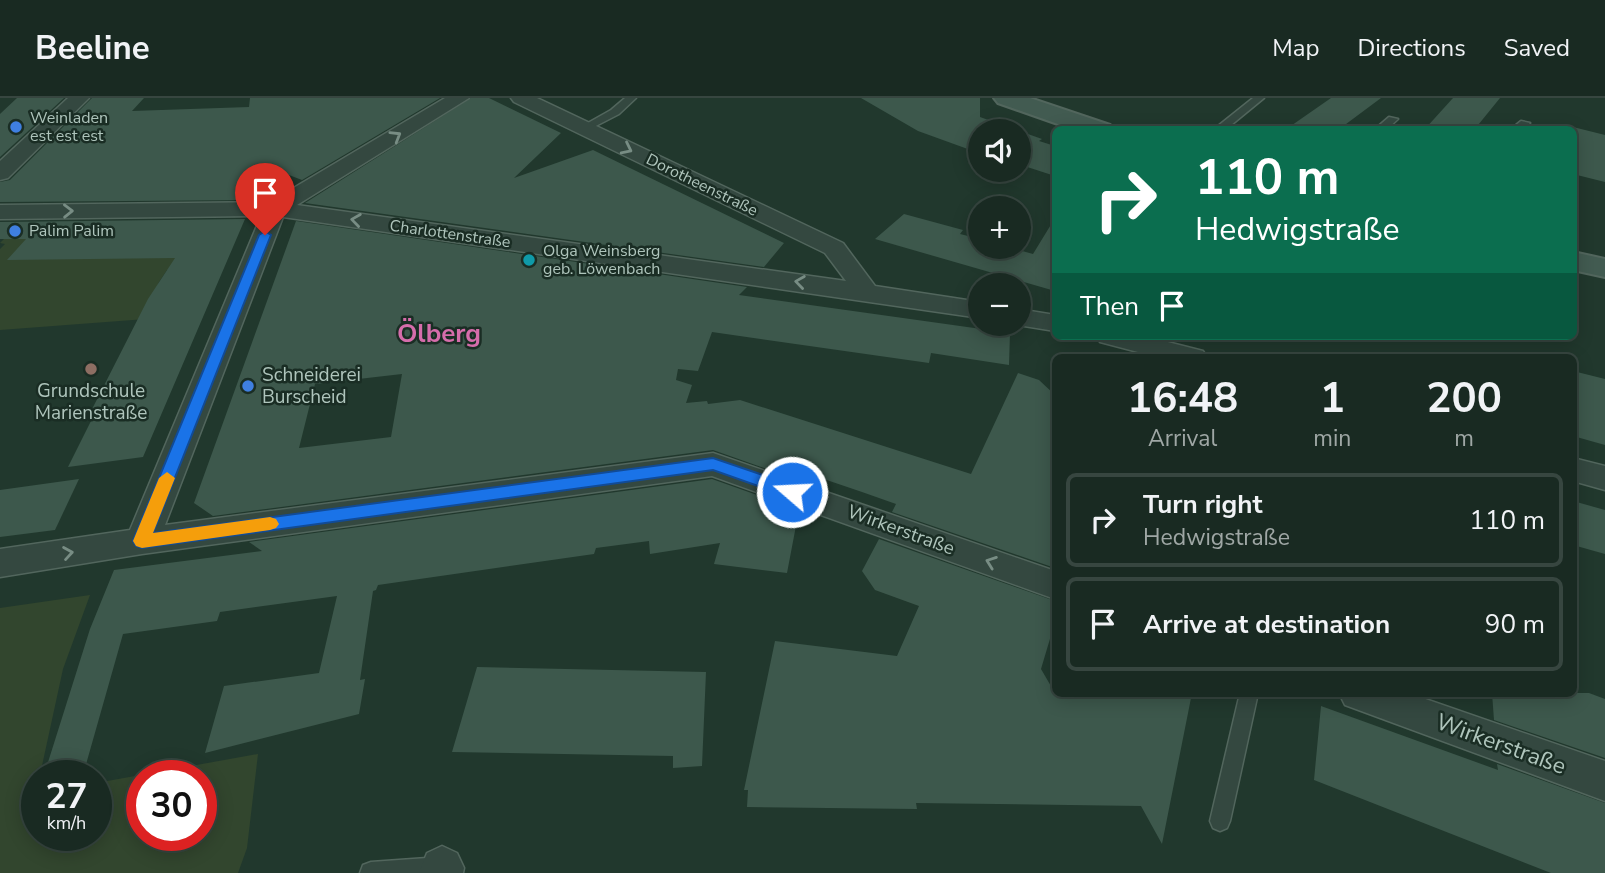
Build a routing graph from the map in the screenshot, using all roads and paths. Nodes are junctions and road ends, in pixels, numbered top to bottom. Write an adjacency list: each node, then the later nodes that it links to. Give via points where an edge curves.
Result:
1 (79, 98): 14 (street)
2 (458, 98): 15 (street, one-way to 2)
3 (521, 98): 13 (street, Dorotheenstraße)
4 (631, 98): 13 (lane)
5 (1006, 98): 9 (main road)
6 (1259, 98): 10 (lane)
7 (1393, 119): 11 (lane)
8 (1525, 122): 12 (lane)
9 (1089, 126)
10 (1223, 126)
11 (1384, 126)
12 (1520, 126)
13 (584, 128): 21 (street, Dorotheenstraße, one-way to 21, via 834,248)
14 (0, 173)
15 (275, 209): 16 (street, Charlottenstraße, one-way to 15); 21 (street, Charlottenstraße, one-way to 15); 29 (street)
16 (0, 212)
17 (1577, 238): 18 (main road)
18 (1605, 243)
19 (1577, 262): 20 (main road)
20 (1605, 268)
21 (867, 292): 22 (street, Charlottenstraße)
22 (968, 308)
23 (1031, 319): 24 (street)
24 (1052, 323)
25 (1125, 340): 26 (street)
26 (1181, 354)
27 (1577, 470): 28 (street)
28 (1605, 478)
29 (142, 541): 30 (street, Wirkerstraße, one-way to 29); 31 (street, Wirkerstraße, one-way to 29, via 713,464)
30 (0, 563)
31 (1052, 584)
32 (1248, 697): 35 (lane)
33 (1370, 697): 34 (street, Wirkerstraße)
34 (1605, 782)
35 (1220, 821)
36 (442, 870): 37 (lane)
37 (371, 873)

